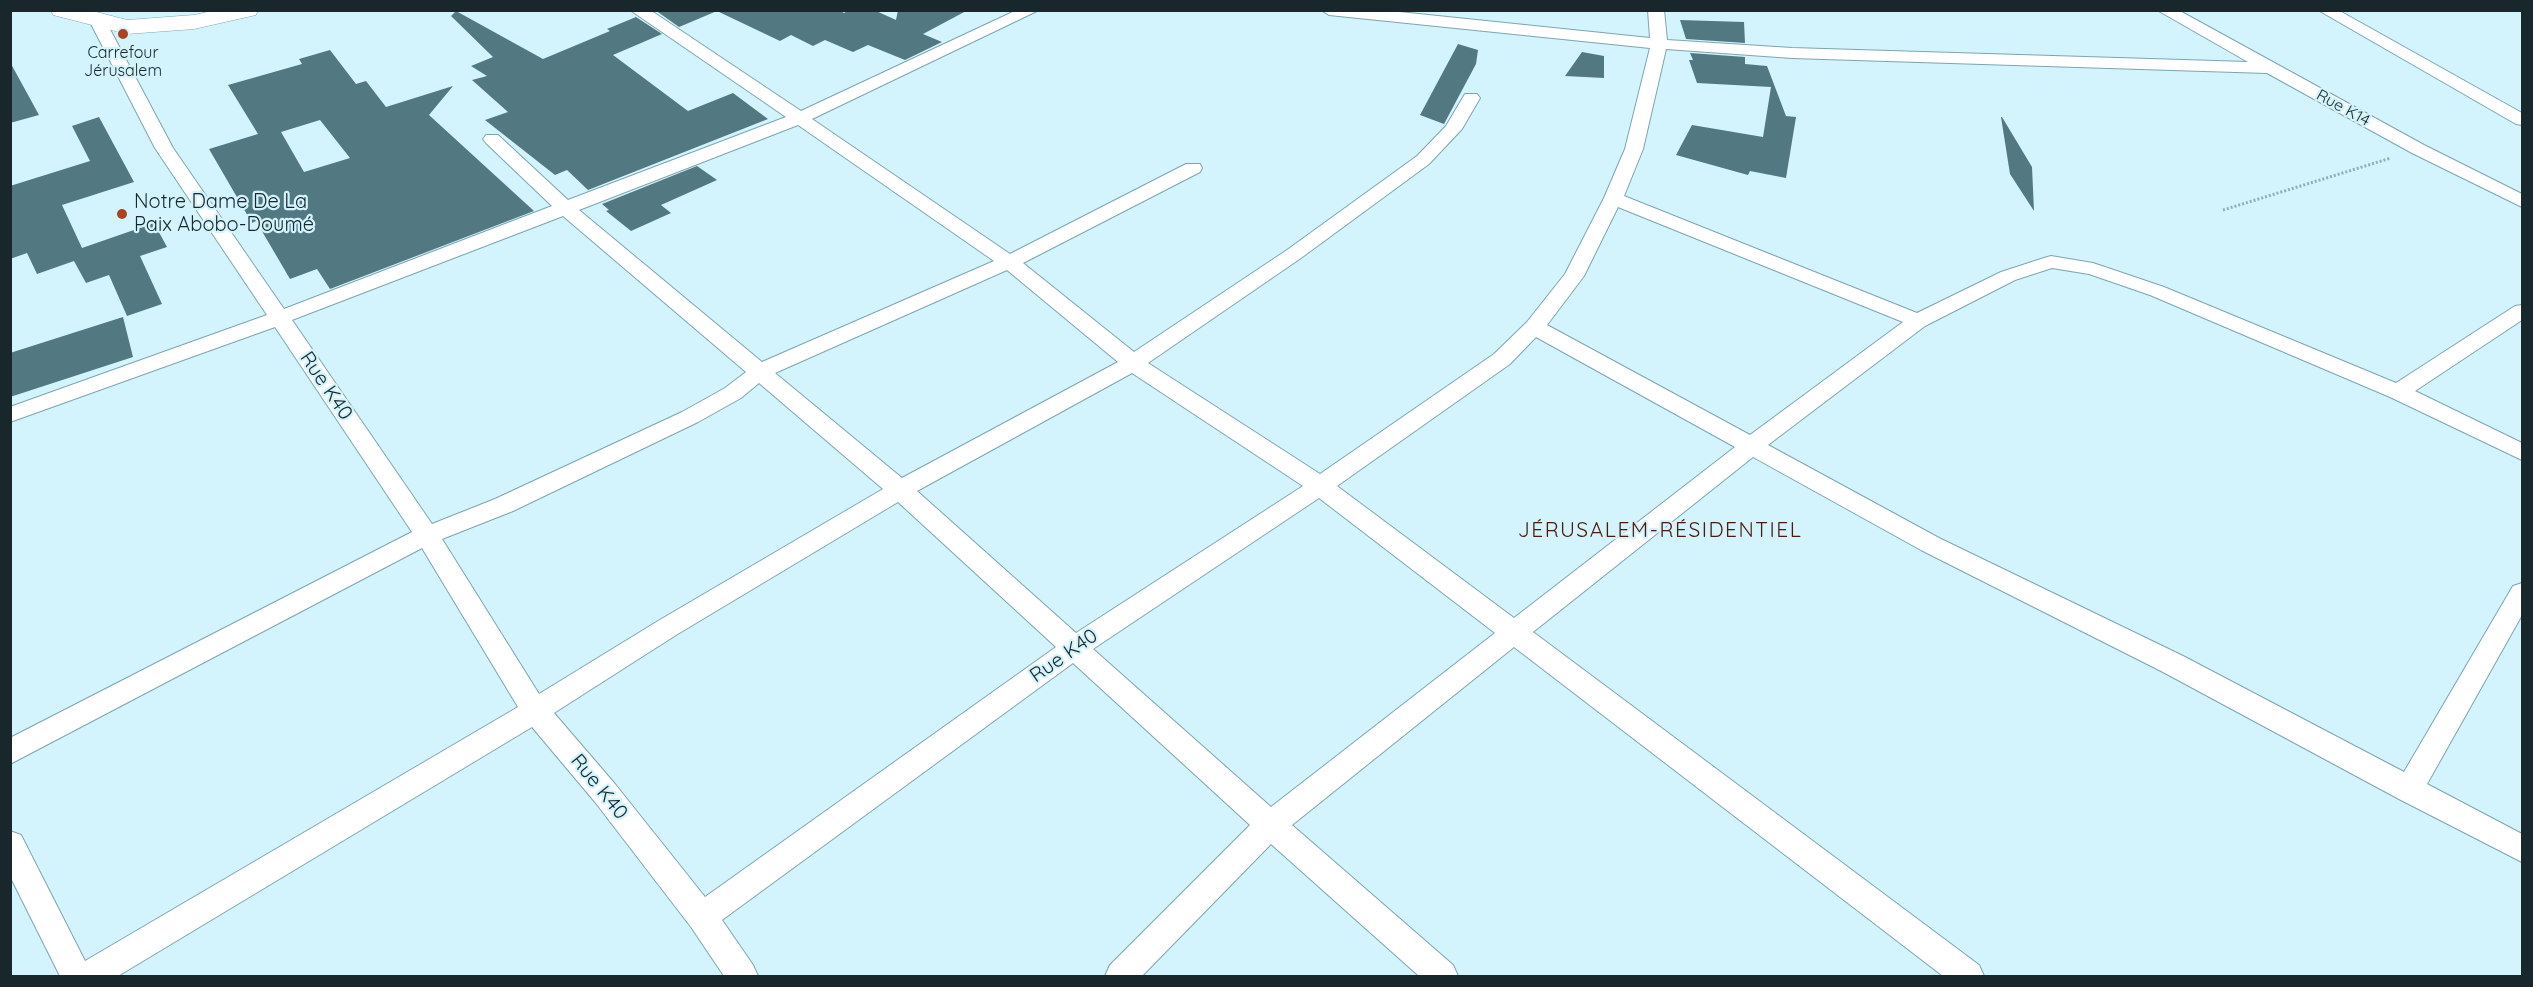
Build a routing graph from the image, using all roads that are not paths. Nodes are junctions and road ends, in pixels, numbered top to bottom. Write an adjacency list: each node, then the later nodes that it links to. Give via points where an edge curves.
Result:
1 (61, 10): 9 (street)
2 (248, 10): 9 (street, via 161,26 127,27)
3 (638, 10): 13 (street)
4 (1031, 10): 13 (street)
5 (1329, 10): 10 (street)
6 (1656, 10): 10 (street, Rue K40)
7 (2165, 10): 11 (street, Rue K14)
8 (2326, 10): 14 (street)
9 (97, 20): 22 (street, Rue K40, via 164,148)
10 (1659, 44): 11 (street, via 1792,53); 17 (street, Rue K40, via 1634,148)
11 (2269, 68): 18 (street, Rue K14)
12 (1471, 98): 25 (street, via 1453,129 1424,160)
13 (801, 118): 19 (street); 20 (street)
14 (2523, 120)
15 (492, 139): 19 (street)
16 (1193, 168): 20 (street)
17 (1613, 198): 23 (street); 24 (street, Rue K40, via 1574,276)
18 (2523, 201)
19 (565, 208): 22 (street); 26 (street)
20 (1009, 262): 25 (street); 26 (street)
21 (2523, 311): 27 (street)
22 (279, 318): 28 (street); 33 (street, Rue K40)
23 (1918, 321): 27 (street, via 2008,276 2051,262 2094,269 2157,291); 29 (street)
24 (1534, 327): 29 (street); 31 (street, Rue K40, via 1502,359)
25 (1133, 363): 31 (street); 32 (street)
26 (759, 372): 32 (street); 33 (street, via 733,393 690,417 504,505)
27 (2398, 392): 30 (street)
28 (10, 415)
29 (1750, 447): 35 (street); 39 (street)
30 (2523, 452)
31 (1320, 486): 35 (street); 36 (street, Rue K40)
32 (900, 490): 36 (street); 37 (street)
33 (427, 535): 37 (street, Rue K40); 38 (street)
34 (2523, 593): 39 (street)
35 (1516, 634): 40 (street); 49 (street)
36 (1074, 648): 40 (street); 43 (street, Rue K40)
37 (535, 711): 43 (street, Rue K40); 45 (street)
38 (10, 752)
39 (2409, 790): 42 (street)
40 (1270, 825): 47 (street); 48 (street)
41 (10, 844): 44 (street)
42 (2523, 849)
43 (702, 917): 46 (street)
44 (76, 976)
45 (88, 976)
46 (742, 976)
47 (1121, 976)
48 (1442, 976)
49 (1968, 976)

